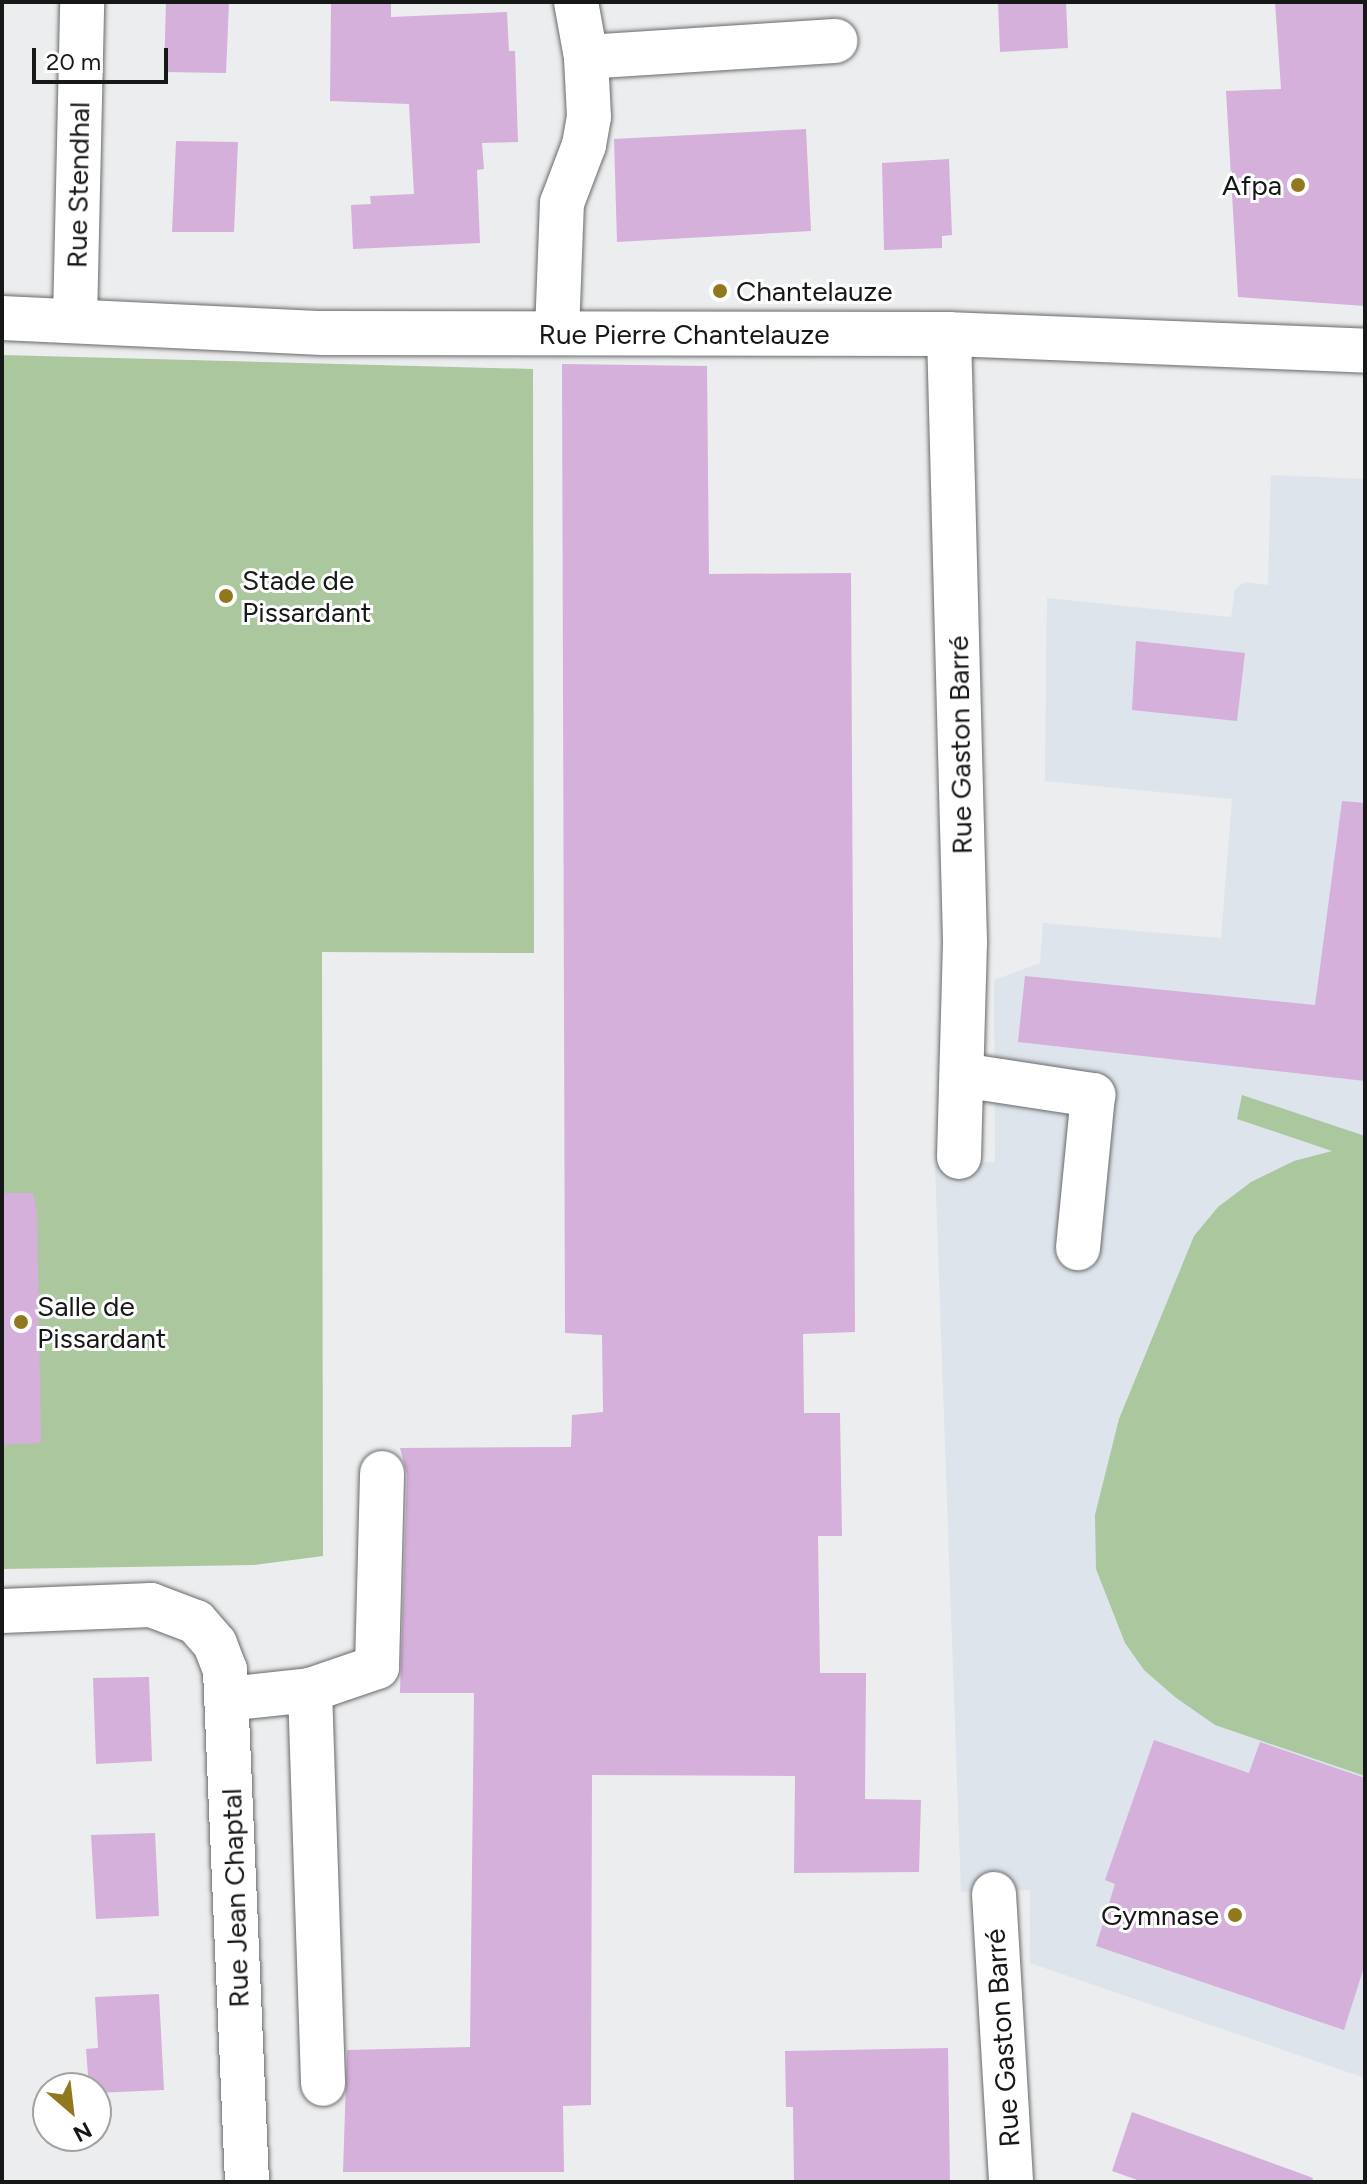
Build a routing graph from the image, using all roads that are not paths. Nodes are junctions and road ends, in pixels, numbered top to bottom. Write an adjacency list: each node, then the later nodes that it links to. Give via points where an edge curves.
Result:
1 (82, 2): 6 (street, Rue Stendhal)
2 (576, 2): 4 (street)
3 (835, 41): 4 (street)
4 (586, 57): 7 (street, via 584,145 562,203)
5 (2, 318): 6 (street, Rue Pierre Chantelauze)
6 (75, 320): 7 (street, Rue Pierre Chantelauze, via 323,333)
7 (557, 332): 8 (street, Rue Pierre Chantelauze)
8 (949, 334): 9 (street, Rue Pierre Chantelauze); 10 (street, Rue Gaston Barré, via 965,942)
9 (1365, 351)
10 (962, 1075): 11 (street, Rue Gaston Barré); 12 (street, via 1093,1095)
11 (959, 1157)
12 (1078, 1248)
13 (382, 1473): 15 (street, via 377,1667)
14 (2, 1611): 16 (street, Rue Jean Chaptal, via 151,1605 196,1622 215,1644 225,1670)
15 (310, 1690): 16 (street); 18 (street)
16 (227, 1699): 19 (street, Rue Jean Chaptal)
17 (994, 1894): 20 (street, Rue Gaston Barré)
18 (323, 2084)
19 (247, 2182)
20 (1011, 2182)

